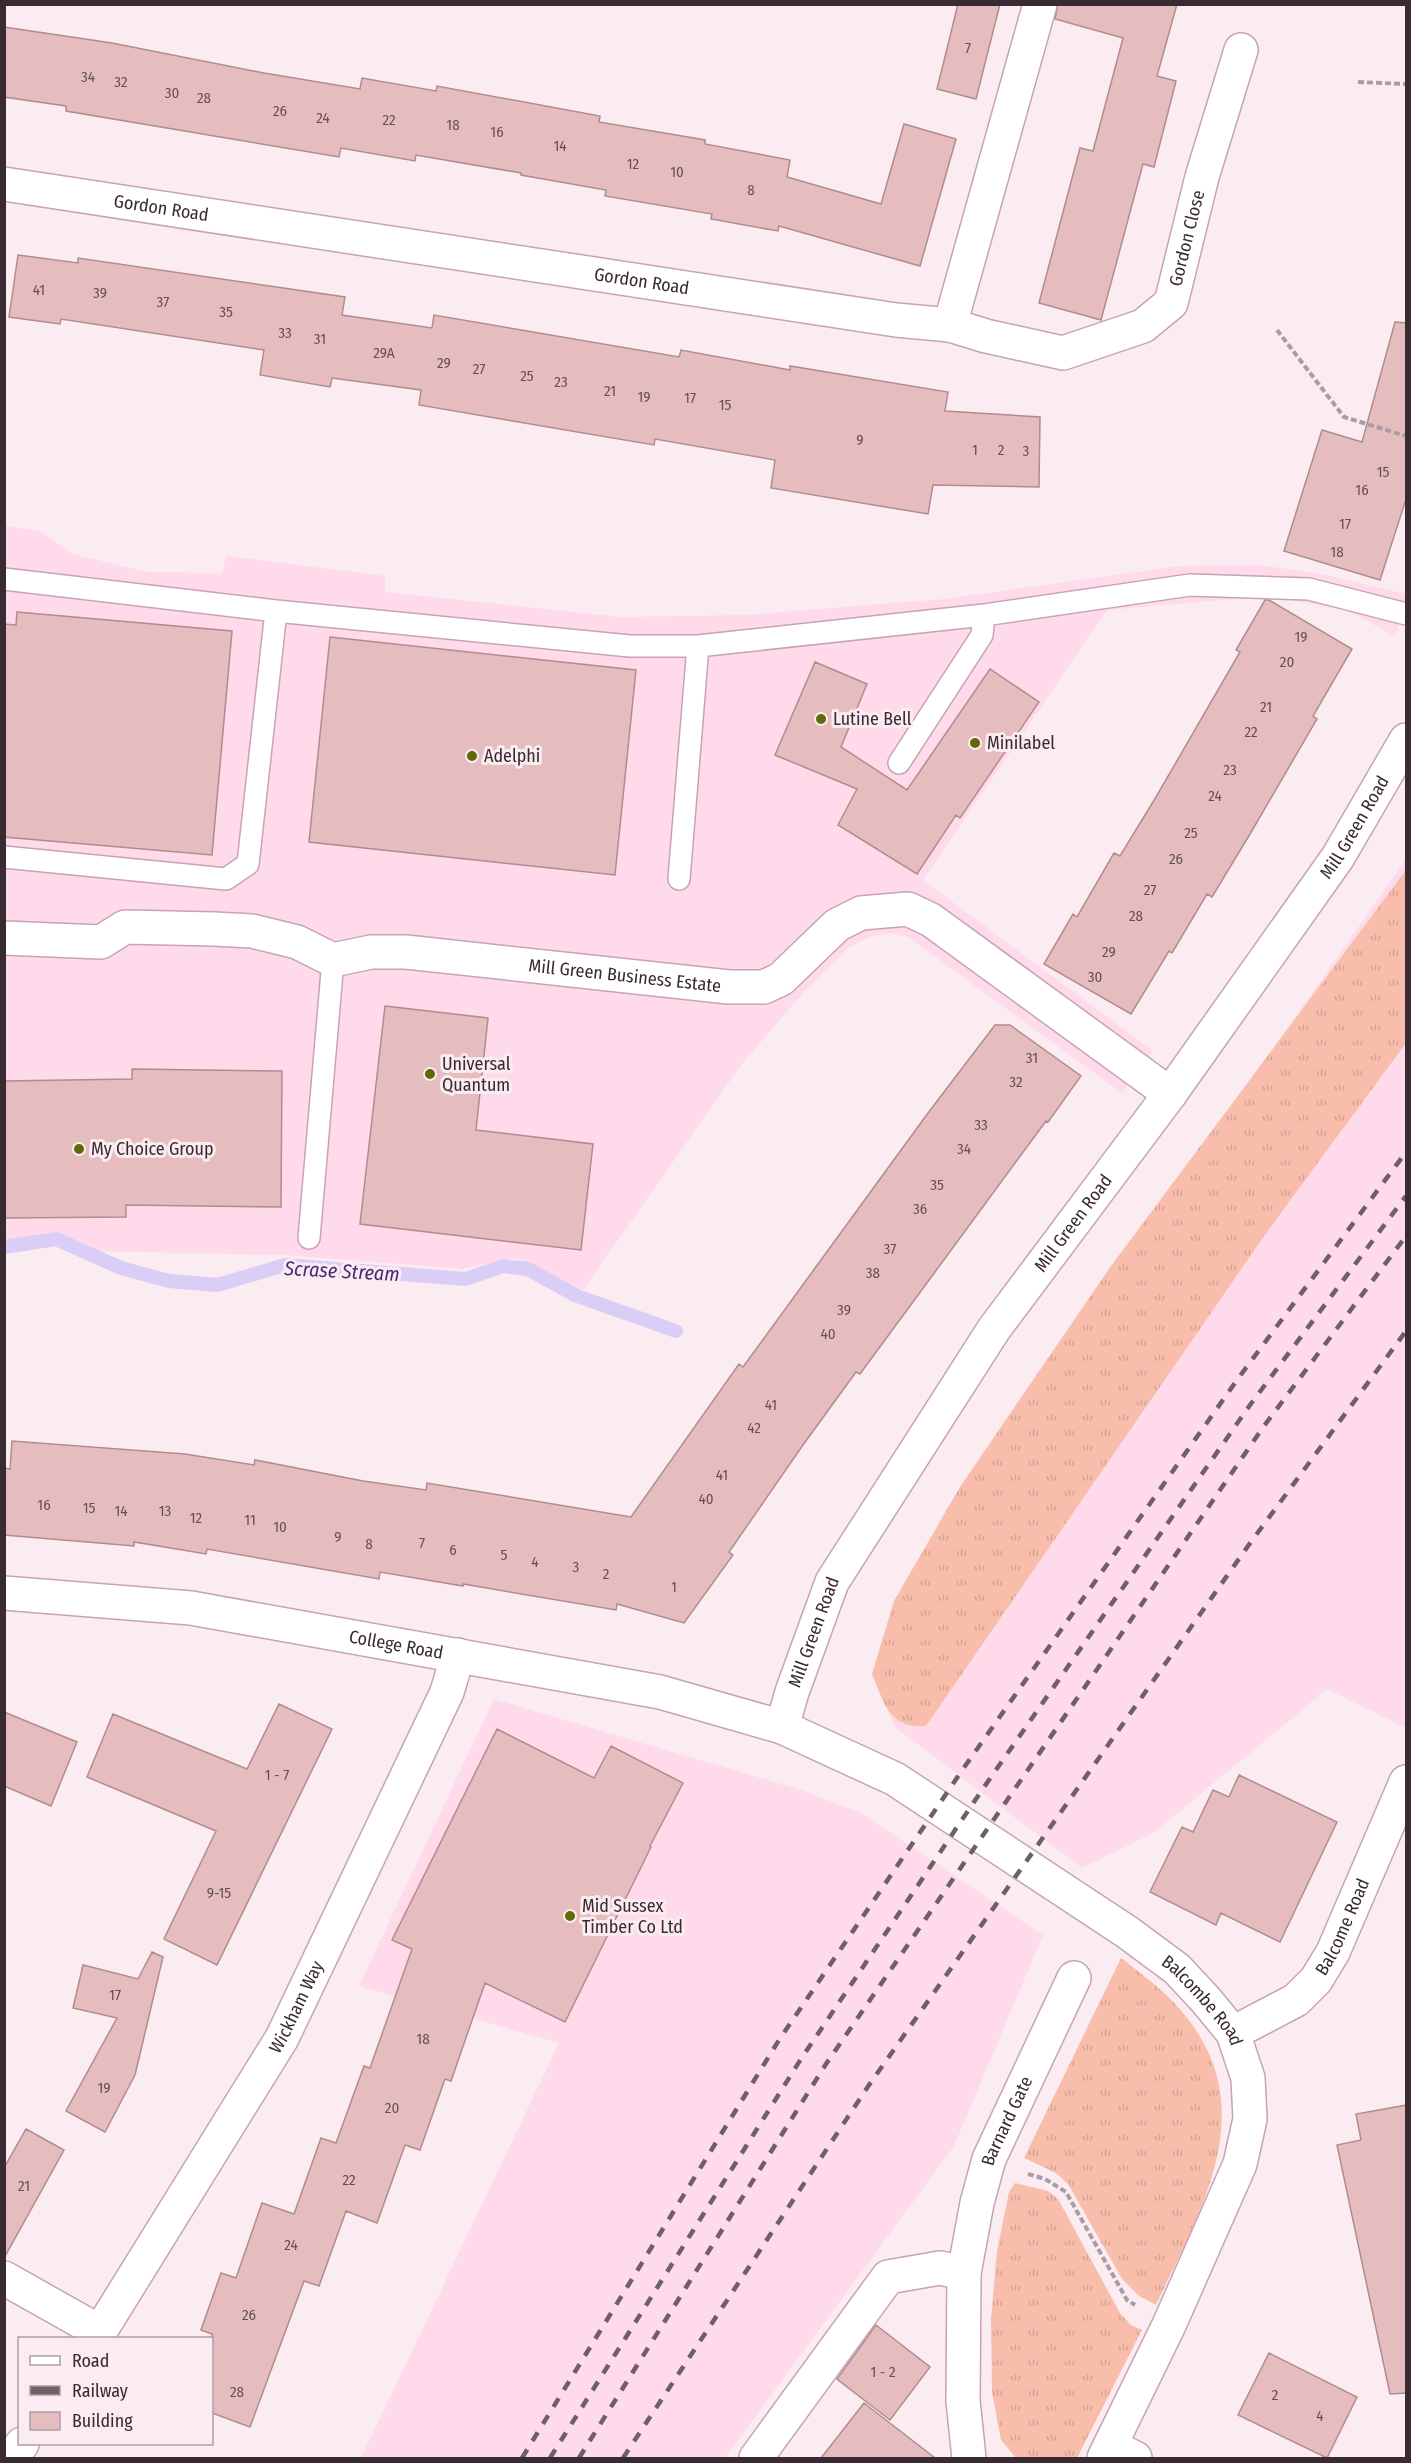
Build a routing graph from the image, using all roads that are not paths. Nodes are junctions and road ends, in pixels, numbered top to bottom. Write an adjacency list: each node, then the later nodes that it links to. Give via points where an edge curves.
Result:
1 (1040, 4): 4 (street)
2 (1241, 50): 4 (street, Gordon Close, via 1202,177 1171,303 1143,326 1063,353)
3 (4, 184): 4 (street, Gordon Road, via 896,320)
4 (951, 325)
5 (4, 579): 6 (lane)
6 (276, 611): 9 (lane, via 630,646); 12 (lane, via 248,864 226,879)
7 (1407, 614): 8 (lane, via 1309,589 1190,585)
8 (984, 615): 9 (lane); 11 (lane, via 982,634)
9 (698, 646): 13 (lane)
10 (1407, 740): 16 (street, Mill Green Road, via 1338,857)
11 (899, 764)
12 (4, 857)
13 (679, 879)
14 (4, 938): 15 (street, via 101,942 125,927 252,931 297,942)
15 (333, 960): 16 (street, Mill Green Business Estate, via 371,952 406,952 729,987 764,987 781,980 837,925 861,913 908,909 931,920); 17 (lane)
16 (1170, 1094): 20 (street, Mill Green Road, via 994,1329 832,1582)
17 (309, 1238)
18 (4, 1593): 19 (street, College Road, via 191,1608)
19 (458, 1654): 20 (street, College Road, via 660,1692); 26 (street, Wickham Way, via 447,1692 282,2038)
20 (782, 1727): 23 (street, Balcombe Road, via 895,1779 1127,1932 1177,1969)
21 (1405, 1789): 23 (street, Balcome Road, via 1333,1952 1316,1980 1296,2000)
22 (1074, 1978): 24 (street, Barnard Gate, via 989,2159)
23 (1233, 2033): 28 (street, Balcombe Road, via 1248,2078 1251,2119 1240,2164)
24 (964, 2273): 30 (street, via 940,2268 888,2277); 31 (street, Barnard Gate, via 963,2402)
25 (4, 2278): 26 (street)
26 (98, 2335)
27 (21, 2445): 29 (street)
28 (1117, 2454)
29 (11, 2458)
30 (756, 2458)
31 (969, 2458)

